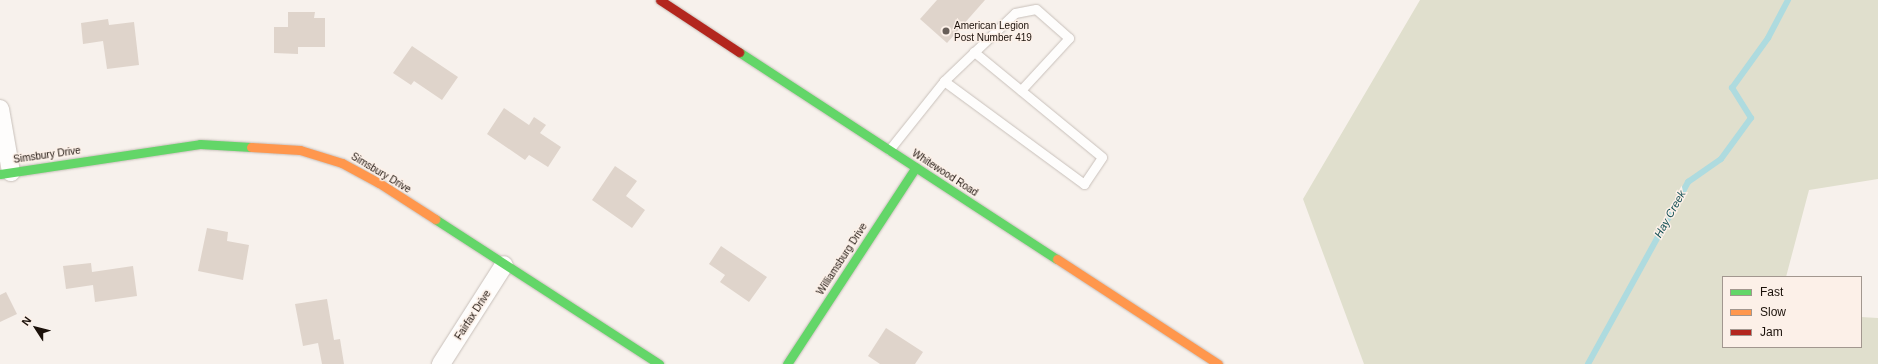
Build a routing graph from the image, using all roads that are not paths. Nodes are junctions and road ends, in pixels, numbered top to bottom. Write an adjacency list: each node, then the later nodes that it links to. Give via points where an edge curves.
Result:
1 (660, 0): 6 (street, Whitewood Road)
2 (974, 52): 3 (lane); 4 (lane); 4 (lane, via 1015,13 1036,9 1069,38)
3 (944, 81): 4 (lane, via 1084,184 1102,157); 6 (lane)
4 (1021, 90)
5 (0, 109): 8 (street)
6 (889, 150): 7 (street, Whitewood Road)
7 (916, 167): 12 (street, Williamsburg Drive); 13 (street, Whitewood Road)
8 (5, 173): 9 (street, Simsbury Drive, via 200,144 300,150 342,163 379,183)
9 (504, 265): 10 (street, Fairfax Drive); 11 (street, Simsbury Drive)
10 (441, 364)
11 (659, 364)
12 (787, 364)
13 (1218, 364)

